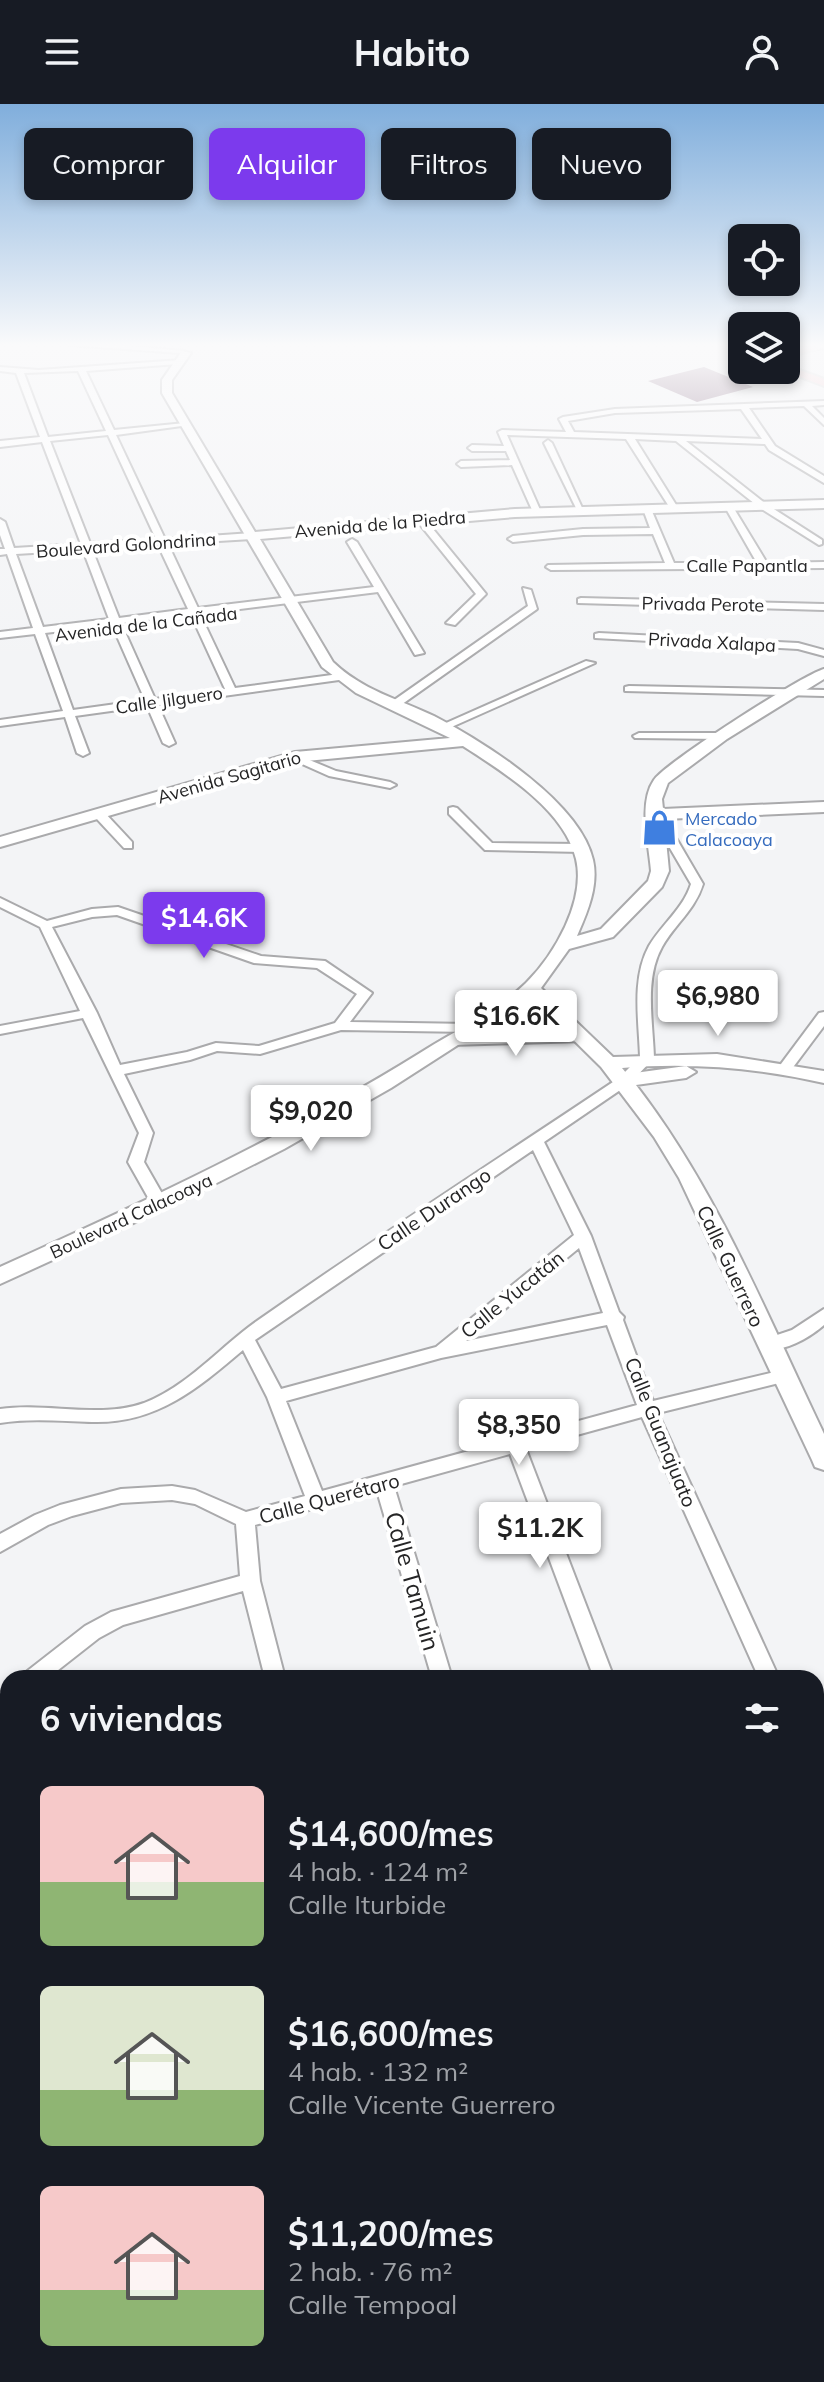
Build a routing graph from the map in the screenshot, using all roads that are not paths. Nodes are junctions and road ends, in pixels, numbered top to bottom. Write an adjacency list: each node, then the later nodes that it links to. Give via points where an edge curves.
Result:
1 (48, 451): 27 (street)
2 (120, 451): 23 (street)
3 (201, 451): 22 (street)
4 (509, 451): 9 (street)
5 (552, 451): 17 (street)
6 (638, 451): 15 (street)
7 (693, 451): 13 (street)
8 (776, 451): 11 (street)
9 (514, 462): 10 (street); 18 (street)
10 (461, 464)
11 (824, 480)
12 (824, 504): 13 (street, Avenida de la Piedra)
13 (763, 506): 14 (street, Avenida de la Piedra); 26 (street)
14 (729, 507): 15 (street, Avenida de la Piedra); 29 (street)
15 (674, 508): 16 (street, Avenida de la Piedra)
16 (647, 509): 17 (street, Avenida de la Piedra); 21 (street)
17 (581, 510): 18 (street, Avenida de la Piedra)
18 (537, 512): 19 (street, Avenida de la Piedra)
19 (421, 520): 22 (street, Avenida de la Piedra); 39 (street, via 481,594)
20 (0, 522): 28 (street)
21 (657, 531): 24 (street); 30 (street)
22 (251, 534): 23 (street, Boulevard Golondrina); 36 (street)
23 (162, 539): 27 (street, Boulevard Golondrina); 38 (street)
24 (513, 539)
25 (352, 542): 33 (street)
26 (819, 542)
27 (86, 544): 28 (street, Boulevard Golondrina); 40 (street)
28 (5, 549): 41 (street)
29 (763, 564): 30 (street, Calle Papantla); 31 (street, Calle Papantla)
30 (670, 565): 32 (street, Calle Papantla)
31 (824, 565)
32 (551, 567)
33 (381, 589): 36 (street, Avenida de la Cañada); 45 (street)
34 (526, 590): 55 (street, via 533,607)
35 (581, 601): 37 (street, Privada Perote)
36 (290, 602): 38 (street, Avenida de la Cañada); 49 (street)
37 (824, 607)
38 (195, 614): 40 (street, Avenida de la Cañada); 52 (street)
39 (451, 623)
40 (117, 624): 41 (street, Avenida de la Cañada); 54 (street)
41 (41, 634): 42 (street, Avenida de la Cañada); 44 (street, Avenida de la Cañada); 56 (street)
42 (0, 635)
43 (599, 636): 46 (street, Privada Xalapa, via 798,646)
44 (0, 643)
45 (419, 653)
46 (824, 653)
47 (590, 663): 58 (street)
48 (824, 673): 51 (street)
49 (339, 677): 52 (street, Calle Jilguero); 55 (street)
50 (629, 689): 51 (street)
51 (797, 690): 53 (street); 60 (street)
52 (232, 692): 54 (street, Calle Jilguero)
53 (824, 693)
54 (149, 703): 56 (street, Calle Jilguero); 62 (street)
55 (394, 705): 58 (street)
56 (68, 714): 57 (street, Calle Jilguero); 63 (street)
57 (0, 723)
58 (443, 727): 61 (street)
59 (639, 736): 60 (street)
60 (722, 736): 68 (street, via 661,781 654,799)
61 (463, 741): 64 (street, Avenida Sagitario); 72 (street, via 538,796)
62 (169, 743)
63 (83, 753)
64 (295, 757): 65 (street, via 333,774); 69 (street, Avenida Sagitario)
65 (390, 785)
66 (824, 807): 68 (street)
67 (453, 811): 72 (street, via 489,847)
68 (656, 814): 75 (street, via 660,871 647,896 607,933); 84 (street, via 697,884 694,899 649,961)
69 (100, 815): 70 (street, Avenida Sagitario); 71 (street)
70 (0, 842)
71 (128, 845)
72 (582, 848): 75 (street, Boulevard Calacoaya, via 583,901)
73 (0, 902): 74 (street)
74 (45, 925): 77 (street); 79 (street, via 118,911 259,960 320,964 365,993)
75 (561, 946): 76 (street, Boulevard Calacoaya)
76 (531, 988): 80 (street, Boulevard Calacoaya); 82 (street, Calle Guerrero)
77 (90, 1013): 81 (street); 87 (street)
78 (824, 1016): 86 (street)
79 (340, 1026): 80 (street); 87 (street, via 260,1050 216,1047)
80 (470, 1028): 83 (street, Boulevard Calacoaya)
81 (0, 1030)
82 (580, 1038): 83 (street); 85 (street, Calle Guerrero)
83 (451, 1041): 92 (street, Boulevard Calacoaya, via 351,1105)
84 (647, 1058): 85 (street); 86 (street); 89 (street, Calle Durango)
85 (608, 1063): 89 (street, Calle Guerrero)
86 (786, 1067): 88 (street)
87 (115, 1071): 92 (street, via 146,1133 136,1162)
88 (824, 1077)
89 (624, 1081): 90 (street, via 695,1071 779,1080); 91 (street, Calle Durango); 98 (street, Calle Guerrero, via 690,1178)
90 (824, 1092)
91 (536, 1141): 93 (street, Calle Guanajuato); 97 (street, Calle Durango)
92 (160, 1204): 94 (street, Boulevard Calacoaya)
93 (583, 1236): 96 (street, Calle Guanajuato); 99 (street, Calle Yucatán)
94 (0, 1276)
95 (824, 1315): 98 (street, via 792,1339)
96 (616, 1317): 99 (street, Calle Yucatán); 102 (street, Calle Guanajuato)
97 (245, 1338): 101 (street); 103 (street, Calle Durango, via 177,1394 150,1408 88,1418 25,1410)
98 (768, 1344): 100 (street, Calle Guerrero)
99 (441, 1352): 101 (street, Calle Yucatán)
100 (783, 1376): 102 (street, Calle Querétaro); 105 (street, Calle Guerrero)
101 (276, 1397): 107 (street)
102 (647, 1409): 104 (street, Calle Querétaro); 115 (street, Calle Guanajuato)
103 (0, 1416)
104 (516, 1446): 106 (street, Calle Querétaro); 114 (street)
105 (824, 1460)
106 (384, 1483): 107 (street, Calle Querétaro); 113 (street, Calle Tamuin)
107 (316, 1501): 108 (street, Calle Querétaro)
108 (245, 1520): 109 (street, via 194,1496 148,1493 43,1518); 110 (street)
109 (0, 1544)
110 (250, 1581): 111 (street, via 118,1618); 112 (street)
111 (43, 1670)
112 (273, 1670)
113 (440, 1670)
114 (601, 1670)
115 (765, 1670)

